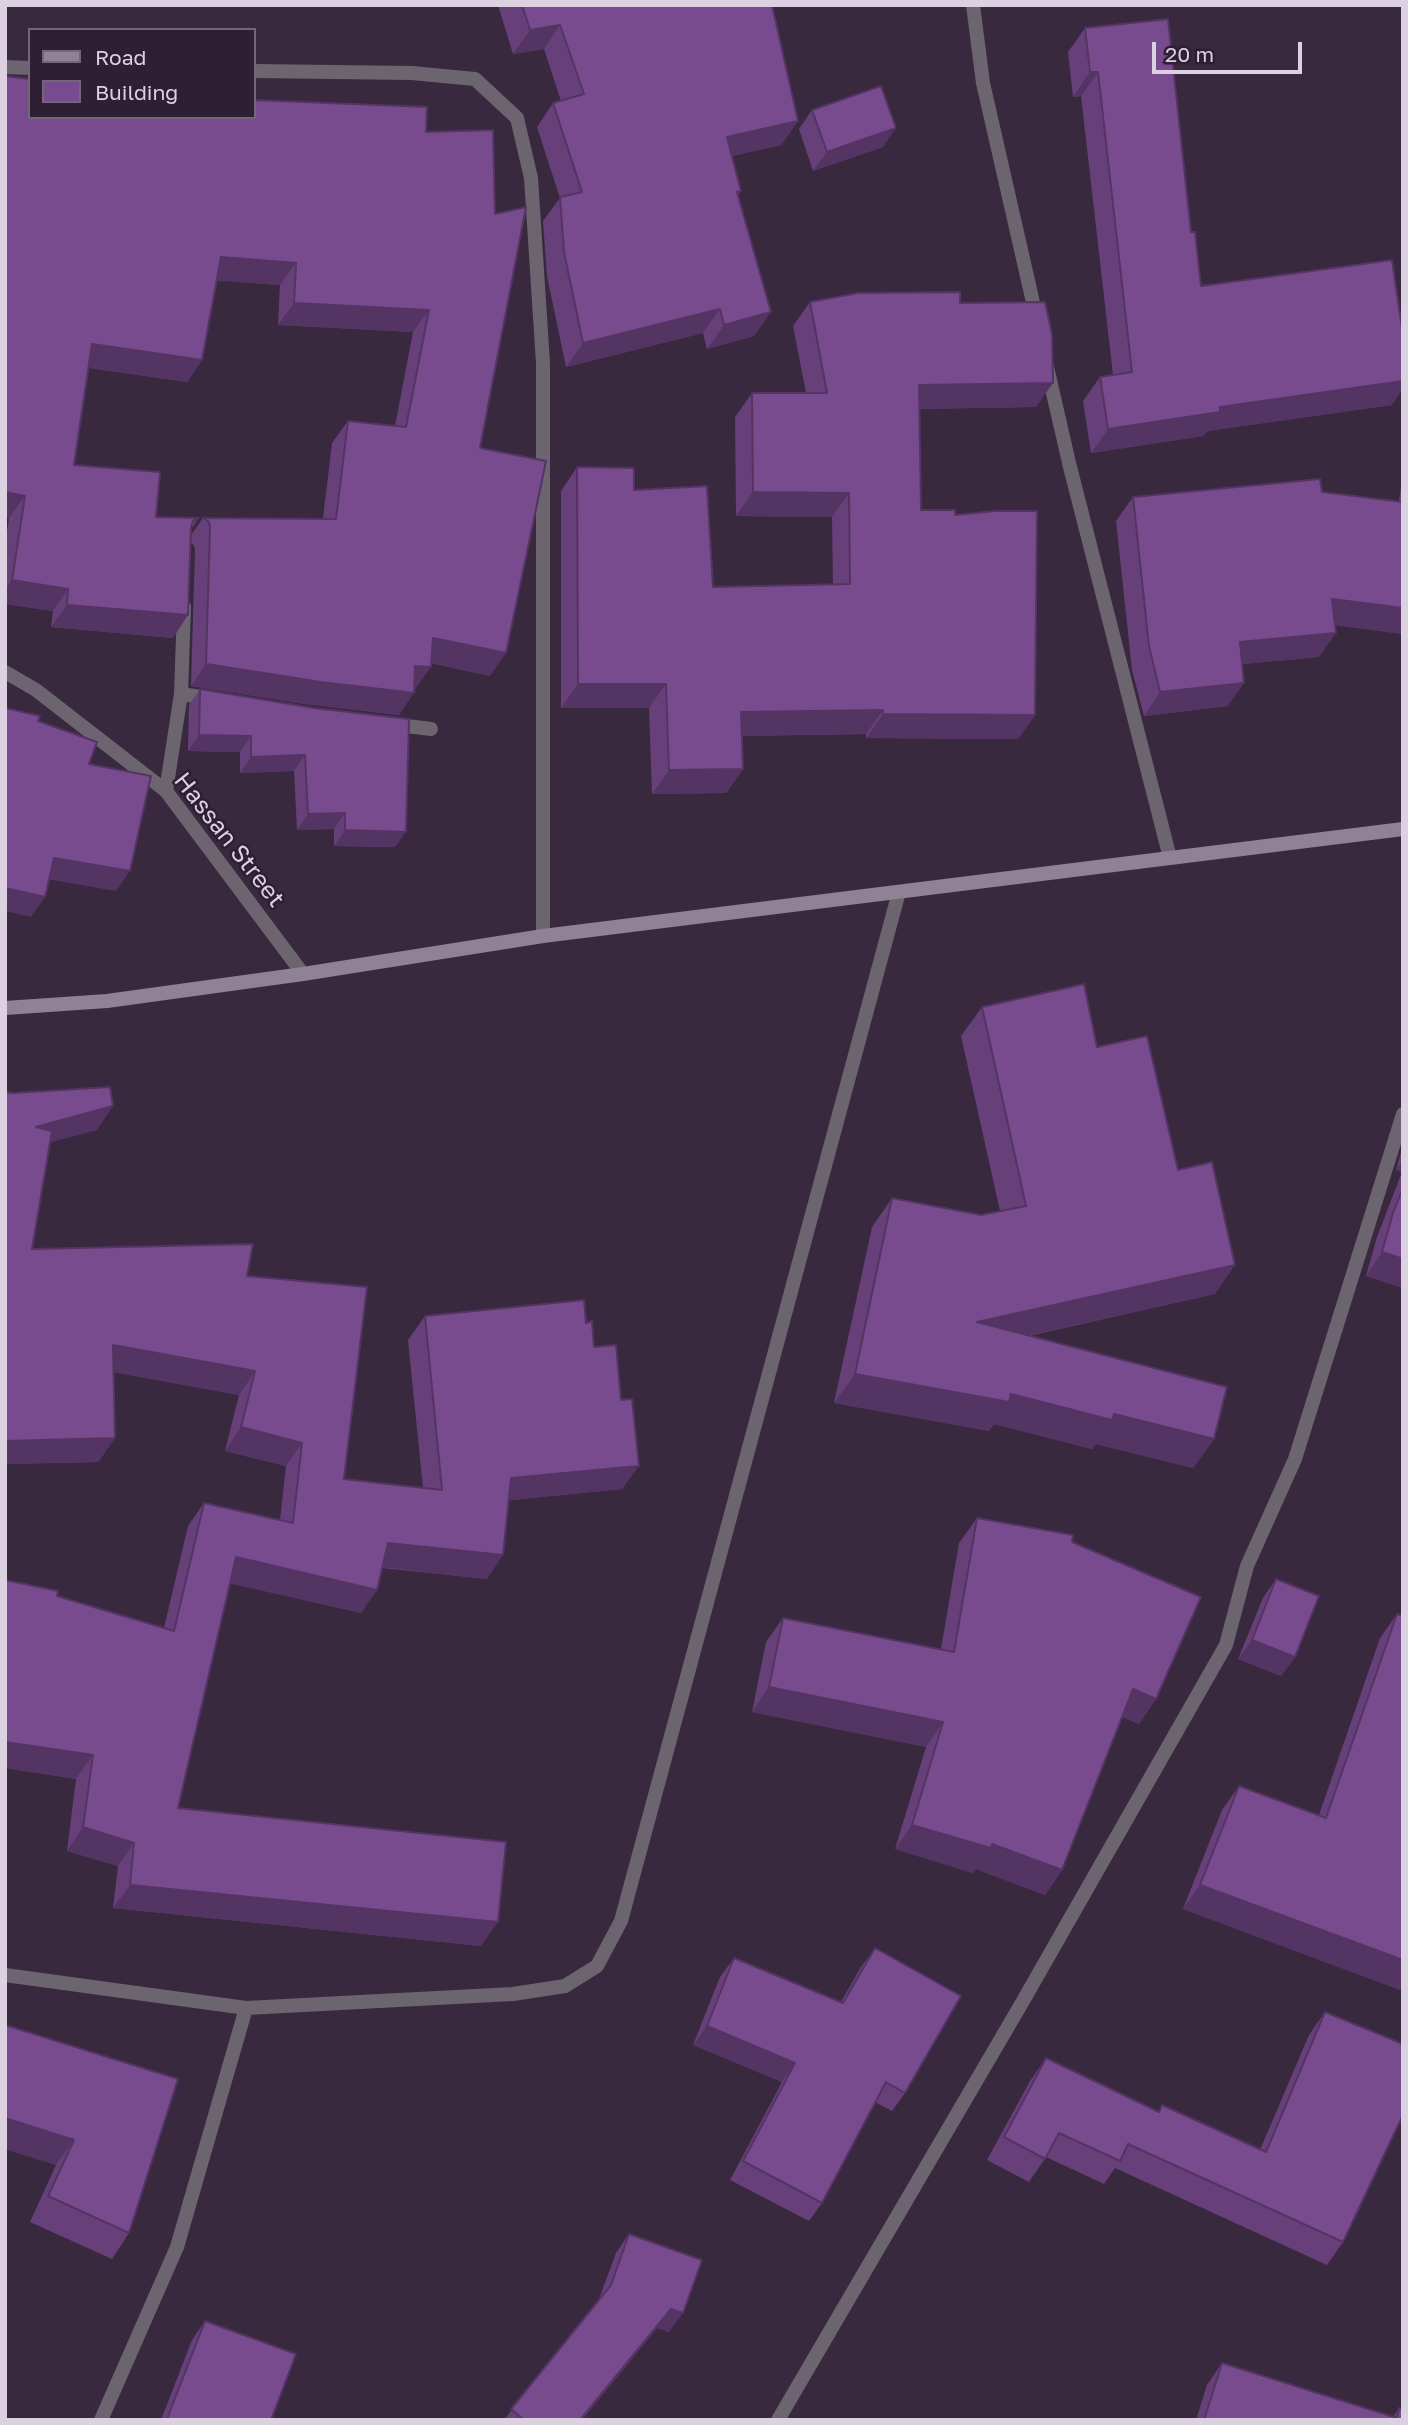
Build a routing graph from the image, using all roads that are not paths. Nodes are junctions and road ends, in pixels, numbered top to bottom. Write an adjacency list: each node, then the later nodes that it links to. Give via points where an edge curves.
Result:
1 (974, 5): 13 (street, via 983,83 1070,467)
2 (5, 67): 3 (street)
3 (28, 68)
4 (256, 71): 15 (street, via 412,73 475,79 517,118 531,178 543,363)
5 (184, 589): 7 (street)
6 (5, 673): 11 (street, Hassan Street, via 36,690)
7 (181, 694): 8 (street); 11 (street)
8 (222, 700)
9 (380, 723): 10 (street)
10 (431, 729)
11 (166, 791): 16 (street, Hassan Street)
12 (1403, 829): 13 (street)
13 (1170, 858): 14 (street)
14 (899, 892): 15 (street); 20 (street, via 621,1921 597,1966 565,1986 513,1994)
15 (543, 936): 16 (street)
16 (303, 974): 17 (street, via 107,1001)
17 (5, 1008)
18 (1403, 1114): 22 (street, via 1294,1459 1247,1566 1226,1644)
19 (5, 1975): 20 (street)
20 (246, 2008): 21 (street, via 177,2247)
21 (101, 2420)
22 (778, 2420)

